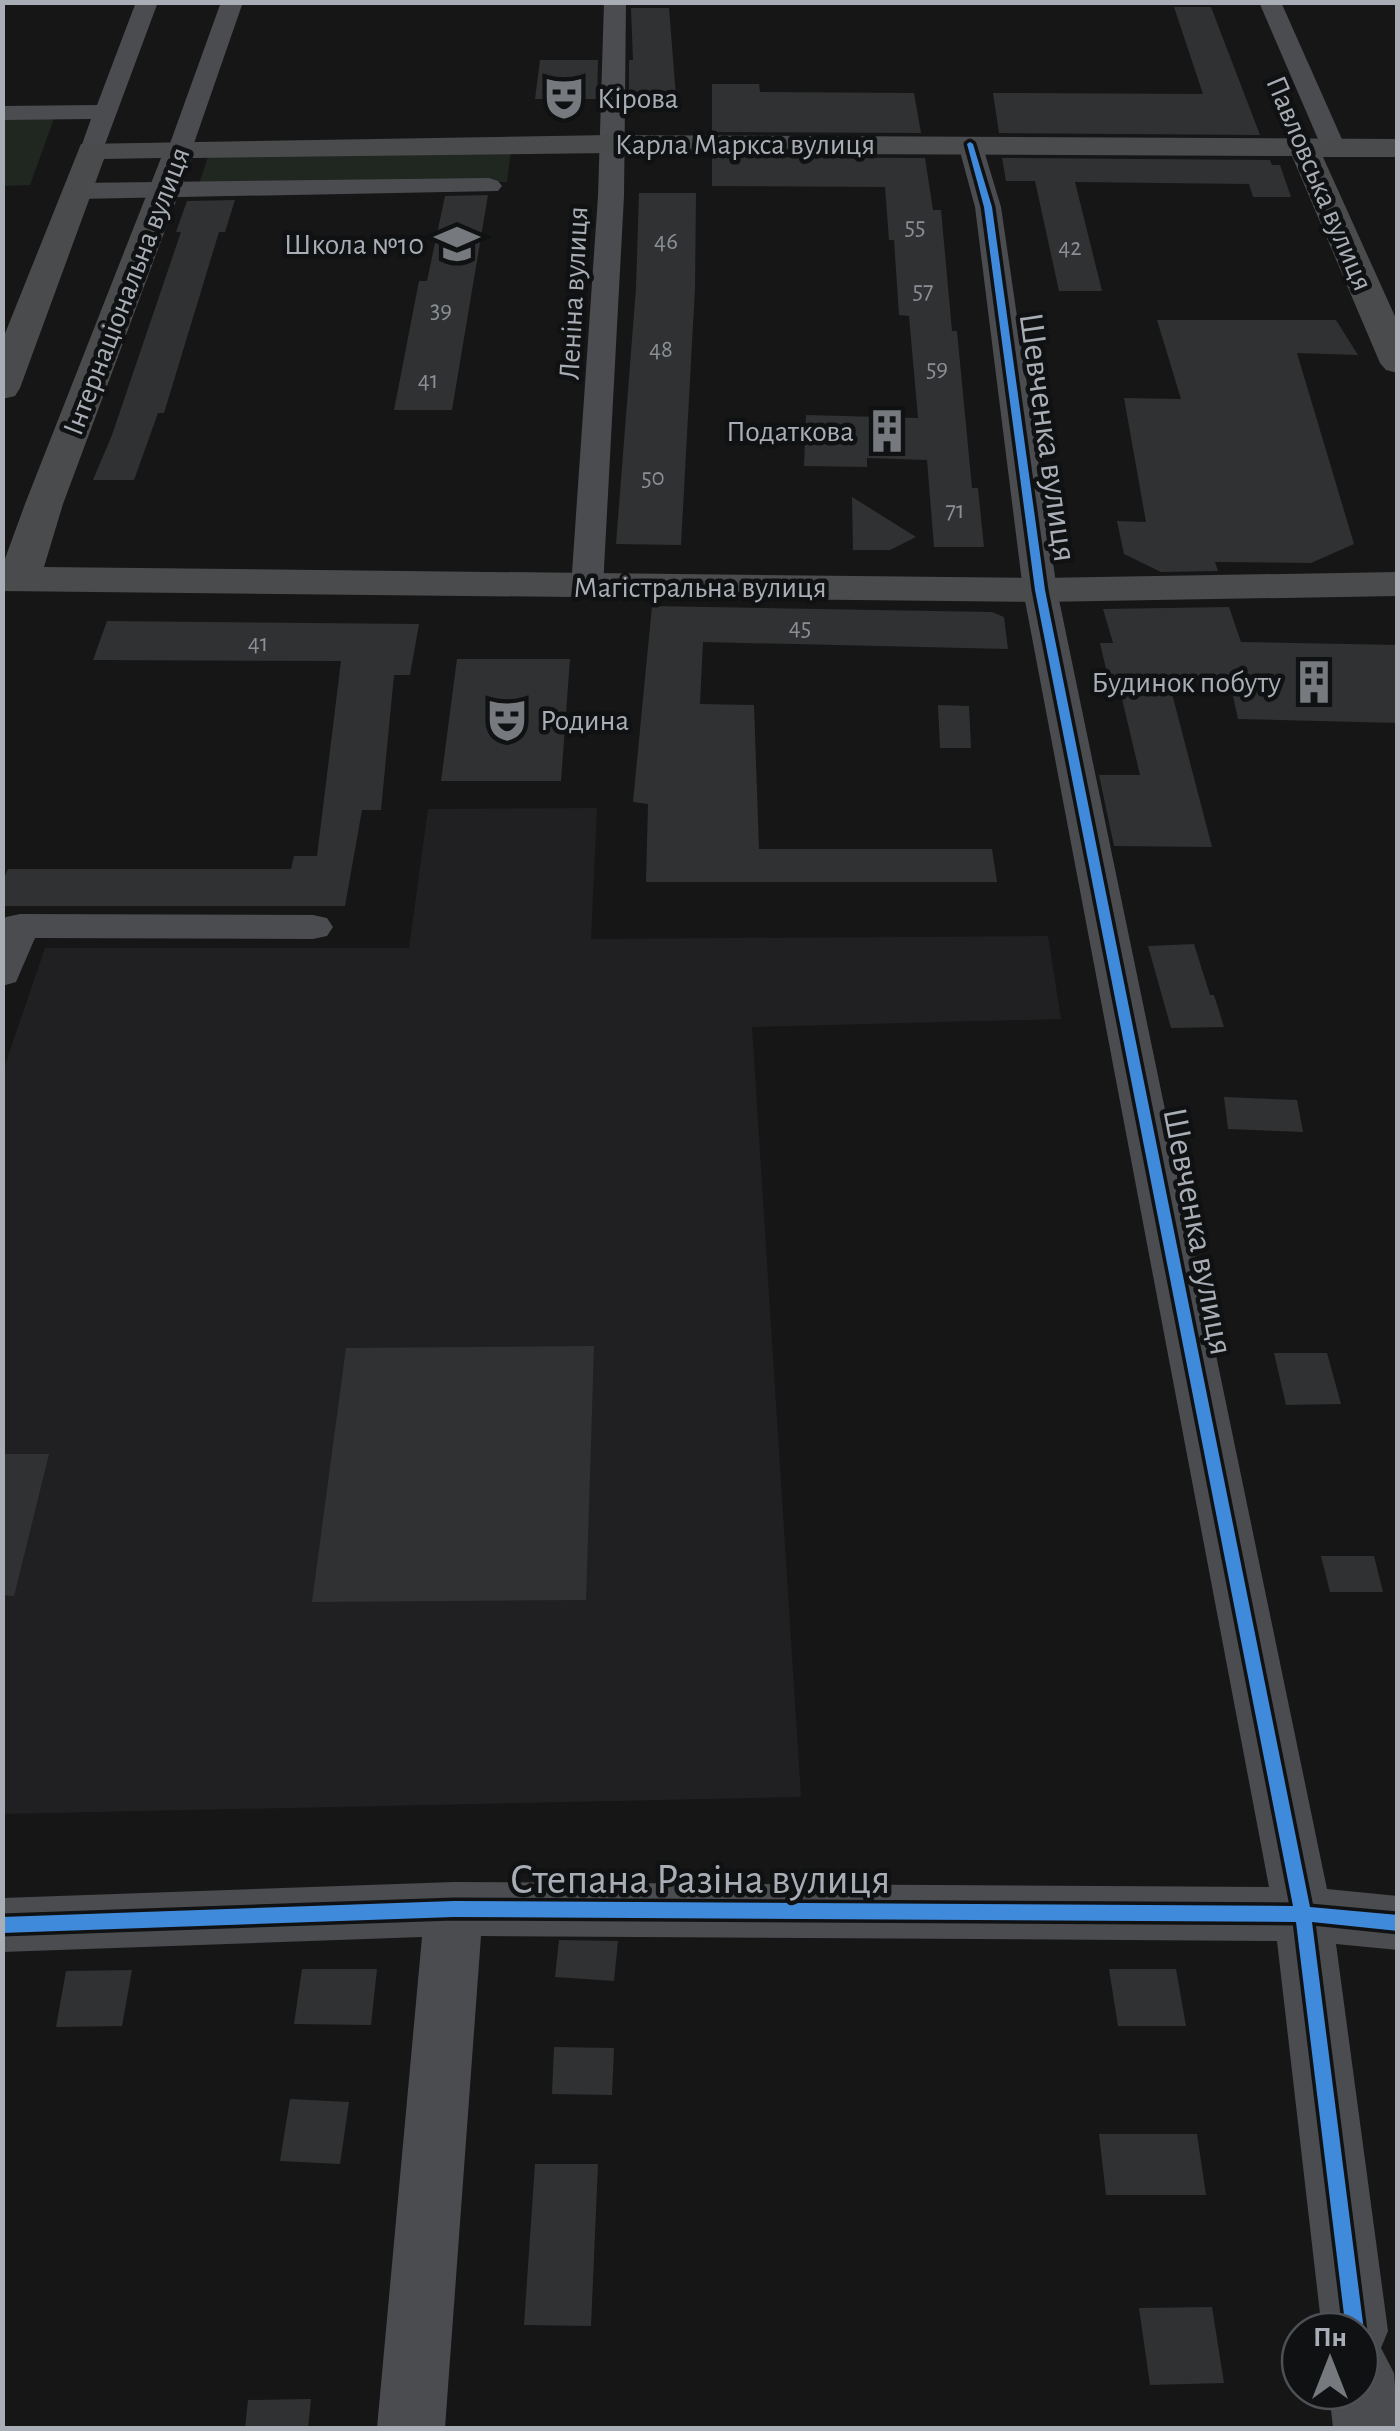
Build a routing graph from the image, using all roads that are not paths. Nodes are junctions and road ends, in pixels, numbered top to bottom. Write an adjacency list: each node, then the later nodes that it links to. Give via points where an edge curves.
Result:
1 (147, 2): 7 (street)
2 (232, 2): 13 (street, Інтернаціональна вулиця)
3 (615, 2): 10 (street, Леніна вулиця)
4 (1245, 2): 6 (street, Павловська вулиця)
5 (1270, 2): 9 (street, Павловська вулиця)
6 (1260, 38)
7 (104, 112): 8 (street); 14 (street)
8 (2, 113)
9 (1310, 140): 11 (street, Карла Маркса вулиця); 12 (street, Карла Маркса вулиця); 18 (street, Павловська вулиця); 19 (street, Павловська вулиця)
10 (610, 144): 11 (street, Карла Маркса вулиця); 13 (street, Карла Маркса вулиця); 23 (street, Леніна вулиця)
11 (970, 144): 24 (street, Шевченка вулиця, via 988,207)
12 (1398, 148)
13 (180, 149): 14 (street, Карла Маркса вулиця); 16 (street, Інтернаціональна вулиця)
14 (92, 150): 17 (street)
15 (489, 186): 16 (street)
16 (168, 190): 17 (street); 21 (street, Інтернаціональна вулиця)
17 (77, 191): 20 (street)
18 (1398, 292)
19 (1398, 363)
20 (2, 388)
21 (11, 579): 23 (street, Магістральна вулиця)
22 (1398, 584): 24 (street, Магістральна вулиця)
23 (587, 587): 24 (street, Магістральна вулиця)
24 (1040, 590): 28 (street, Шевченка вулиця)
25 (314, 928): 26 (street, via 20,926)
26 (2, 973)
27 (454, 1909): 28 (street, Степана Разіна вулиця); 30 (street, Степана Разіна вулиця); 32 (street)
28 (1303, 1914): 29 (street, Степана Разіна вулиця); 31 (street, Шевченка вулиця)
29 (1398, 1923)
30 (2, 1924)
31 (1353, 2311)
32 (411, 2428)

